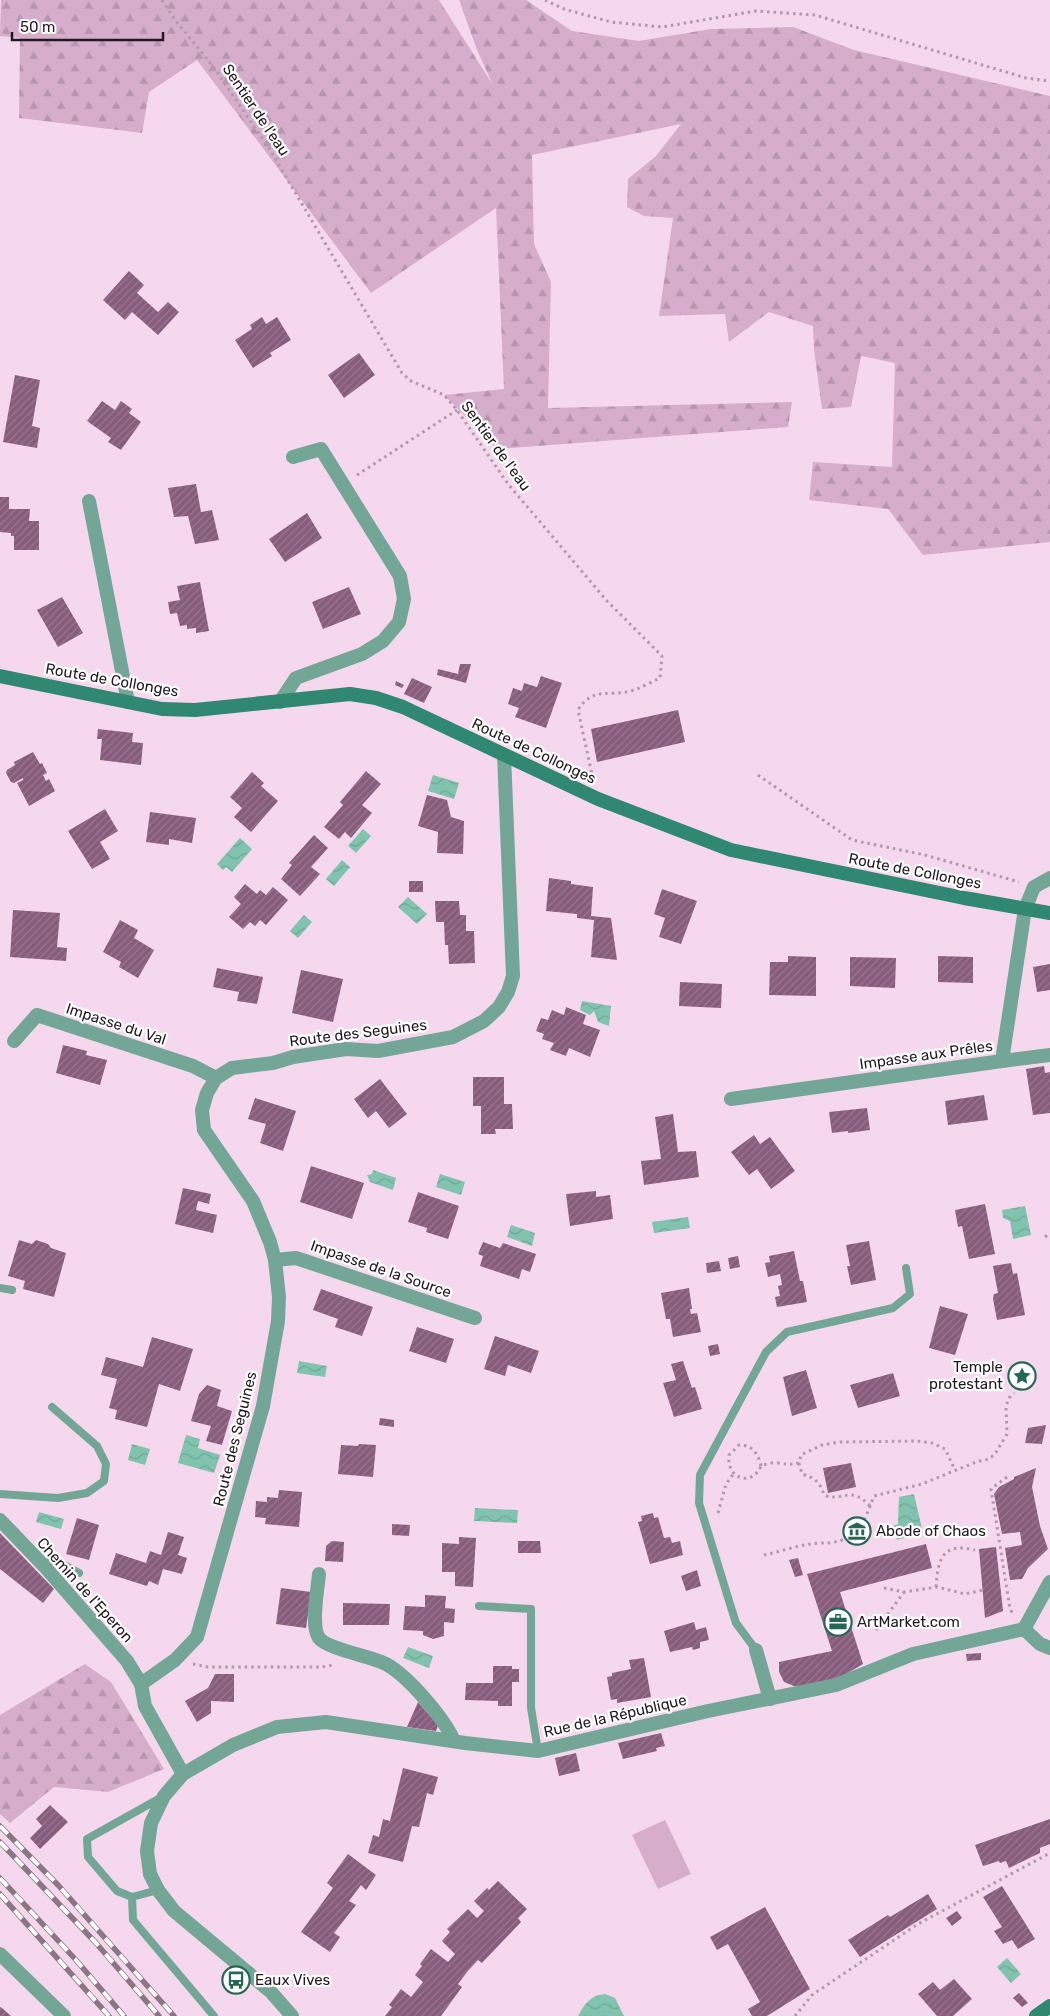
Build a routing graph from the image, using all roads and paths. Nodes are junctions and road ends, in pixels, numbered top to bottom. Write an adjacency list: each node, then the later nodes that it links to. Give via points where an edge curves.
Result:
1 (162, 0): 4 (path, Sentier de l'eau, via 215,69 270,150 402,373 411,381 444,395)
2 (545, 0): 3 (path, via 610,22 662,28 756,11 815,15 1026,78)
3 (1050, 81)
4 (457, 410): 6 (path); 13 (path, Sentier de l'eau, via 508,484 607,601 662,656 660,678 631,691 596,694 584,700 578,710)
5 (293, 456): 6 (street, via 321,449)
6 (343, 484): 10 (street, via 400,576 404,599 399,622 383,641 362,654 296,678)
7 (89, 501): 9 (street)
8 (0, 676): 9 (main road, Route de Collonges)
9 (128, 702): 10 (main road, Route de Collonges, via 195,710)
10 (280, 702): 11 (main road, Route de Collonges, via 350,694 376,698 403,707)
11 (504, 755): 13 (main road, Route de Collonges); 21 (street, Route des Seguines, via 513,976 499,1007 484,1022 453,1037 378,1051 346,1049 293,1057 232,1068)
12 (758, 775): 15 (path, via 852,840 925,855)
13 (598, 799): 16 (main road, Route de Collonges, via 731,850)
14 (1050, 878): 15 (street)
15 (1034, 887): 16 (street, Impasse aux Prêles)
16 (1025, 909): 17 (main road, Route de Collonges); 20 (street, Impasse aux Prêles)
17 (1050, 913)
18 (14, 1041): 21 (street, Impasse du Val, via 37,1015 193,1066)
19 (1050, 1055): 20 (street)
20 (1002, 1061): 22 (street, Impasse aux Prêles)
21 (216, 1078): 25 (street, Route des Seguines, via 202,1110 204,1130 253,1201)
22 (732, 1099)
23 (1050, 1233): 24 (path)
24 (1045, 1237)
25 (275, 1260): 29 (street, Impasse de la Source, via 296,1258); 56 (street, Route des Seguines, via 278,1321 263,1406 197,1637)
26 (906, 1268): 55 (lane, via 910,1294 893,1308 787,1332 766,1352 700,1475 699,1503 736,1623)
27 (0, 1288): 28 (lane)
28 (12, 1290)
29 (475, 1318)
30 (1014, 1393): 34 (path, via 1006,1406 1007,1434 994,1454 989,1459)
31 (52, 1406): 37 (lane, via 97,1446 106,1464 104,1481 87,1493 58,1498)
32 (799, 1463): 33 (path, via 784,1465 777,1462); 34 (path, via 801,1455 807,1451 831,1444 917,1441 932,1442 945,1449); 38 (path, via 802,1474 820,1483 824,1495 830,1498 856,1495)
33 (761, 1466): 35 (path, via 748,1478); 35 (path, via 755,1451 739,1445 729,1455)
34 (955, 1470): 38 (path, via 922,1484 874,1496)
35 (734, 1473): 39 (path, via 726,1484)
36 (1007, 1477): 52 (path, via 991,1489 1010,1609)
37 (0, 1494)
38 (870, 1506): 42 (path, via 864,1524 847,1538 804,1544)
39 (718, 1513)
40 (0, 1520): 43 (street, Chemin de l'Eperon)
41 (975, 1550): 47 (path, via 946,1551 940,1558)
42 (764, 1555)
43 (42, 1563): 44 (lane, via 53,1559); 58 (street, Chemin de l'Eperon, via 127,1661)
44 (79, 1573)
45 (319, 1574): 60 (street, via 314,1628 320,1639 328,1645 387,1665 420,1693 448,1728)
46 (1050, 1582): 52 (street)
47 (936, 1587): 49 (path, via 964,1594); 50 (path)
48 (884, 1588): 50 (path)
49 (983, 1590)
50 (904, 1592): 53 (path)
51 (479, 1606): 61 (lane, via 531,1608 531,1708)
52 (1024, 1629): 54 (street, via 1040,1644); 59 (street, Rue de la République, via 913,1654 836,1685)
53 (876, 1630)
54 (1050, 1648)
55 (756, 1650): 59 (street)
56 (175, 1660): 57 (path, via 208,1667 321,1667); 58 (street, Route des Seguines)
57 (338, 1664)
58 (141, 1684): 62 (street, via 145,1706)
59 (770, 1699): 61 (street, Rue de la République)
60 (454, 1741): 61 (street, Rue de la République); 62 (street, Rue de la République, via 326,1722 277,1726 233,1745)
61 (538, 1751)
62 (183, 1774): 63 (street, Rue de la République)
63 (164, 1796): 65 (street, Rue de la République, via 151,1823 147,1851 150,1874); 66 (lane, via 87,1839 88,1857 117,1891)
64 (1050, 1853): 72 (path, via 918,1924 812,1995)
65 (158, 1890): 66 (lane); 71 (street, Rue de la République, via 174,1911 265,1987)
66 (132, 1896): 70 (lane, via 133,1920)
67 (0, 1954): 69 (street)
68 (1050, 2006): 73 (main road)
69 (64, 2016)
70 (214, 2016)
71 (292, 2016)
72 (795, 2016)
73 (1036, 2016)

